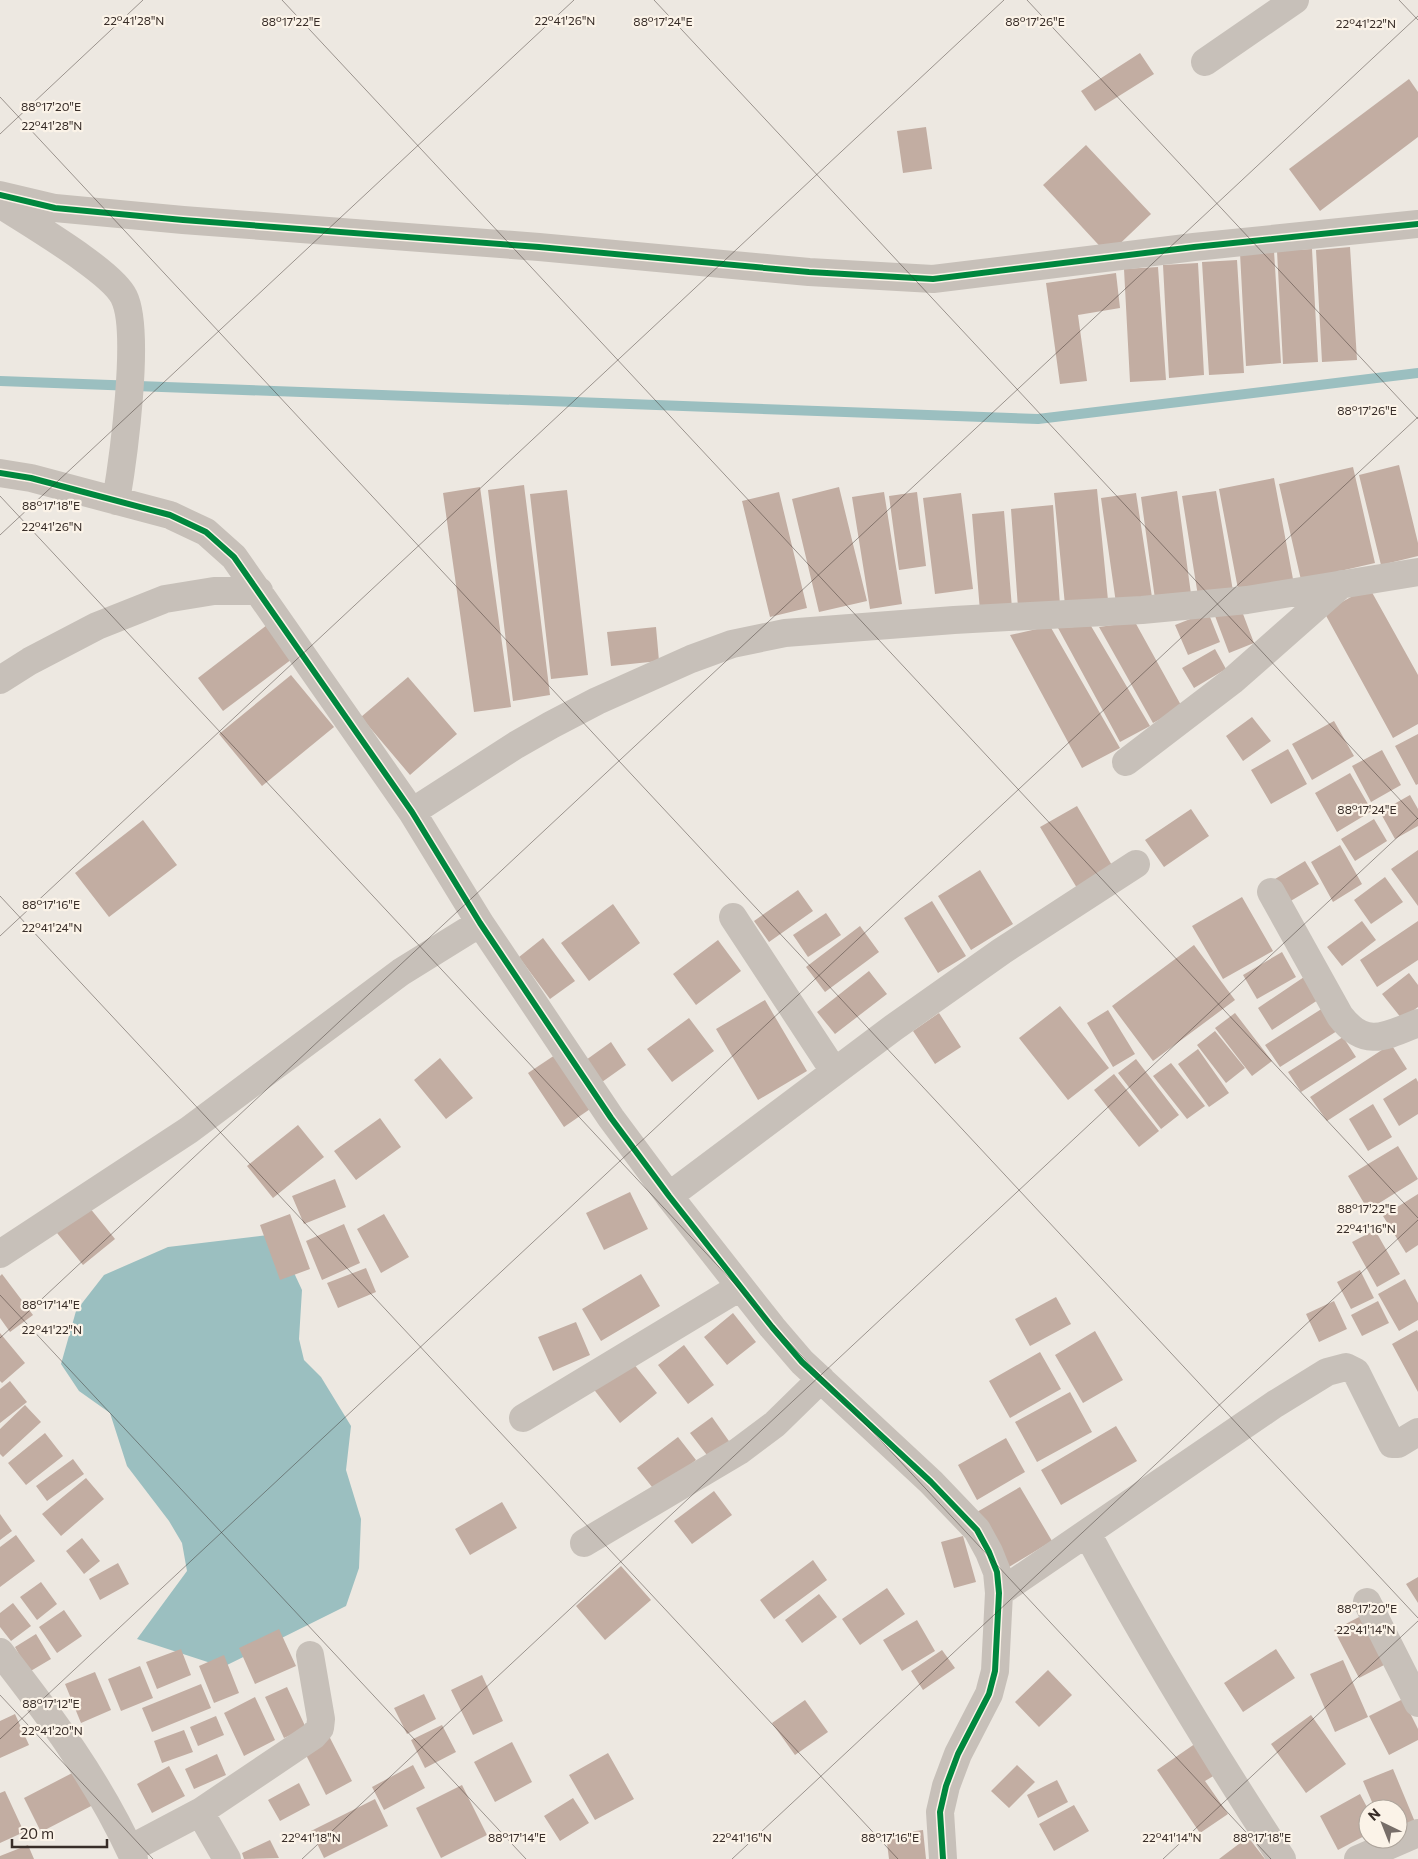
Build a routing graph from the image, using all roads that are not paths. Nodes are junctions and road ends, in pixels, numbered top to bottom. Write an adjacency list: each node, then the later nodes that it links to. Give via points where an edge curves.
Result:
1 (1295, 0): 2 (street)
2 (1205, 62)
3 (0, 195): 5 (street, via 54,208 183,220 539,247 809,272 933,279)
4 (0, 204): 7 (street, via 73,252 113,282 124,297 132,330 124,455)
5 (1418, 224)
6 (0, 473): 7 (street)
7 (116, 501): 10 (street, via 170,515 206,532 234,557)
8 (1418, 572): 9 (street)
9 (1342, 584): 12 (street, via 1232,680); 13 (street, via 1247,600 785,633 732,644 666,670 551,725)
10 (258, 591): 11 (street, via 214,591 166,599 97,626 30,660); 13 (street)
11 (0, 680)
12 (1126, 762)
13 (412, 812): 17 (street)
14 (1136, 864): 19 (street, via 994,956)
15 (1271, 892): 18 (street, via 1348,1027 1357,1033 1380,1038)
16 (733, 917): 19 (street)
17 (480, 923): 20 (street, via 611,1118); 21 (street, via 402,972 189,1130)
18 (1418, 1022)
19 (834, 1072): 20 (street)
20 (669, 1196): 22 (street)
21 (0, 1254)
22 (740, 1287): 23 (street, via 802,1362); 24 (street)
23 (821, 1379): 27 (street, via 775,1424 739,1451); 28 (street, via 977,1530 997,1572)
24 (523, 1418)
25 (1418, 1432): 26 (street, via 1398,1444 1392,1444 1356,1372 1346,1367 1334,1370 1275,1404)
26 (1087, 1533): 28 (street); 38 (street, via 1200,1732)
27 (584, 1543)
28 (998, 1593): 37 (street, via 994,1679 990,1694 958,1754 940,1812)
29 (1367, 1602): 32 (street)
30 (0, 1652): 35 (street, via 97,1785)
31 (310, 1655): 33 (street, via 321,1711 320,1728 268,1768)
32 (1418, 1703)
33 (200, 1812): 35 (street); 36 (street)
34 (1418, 1833): 39 (street)
35 (132, 1854)
36 (227, 1859)
37 (943, 1859)
38 (1282, 1859)
39 (1358, 1859)

